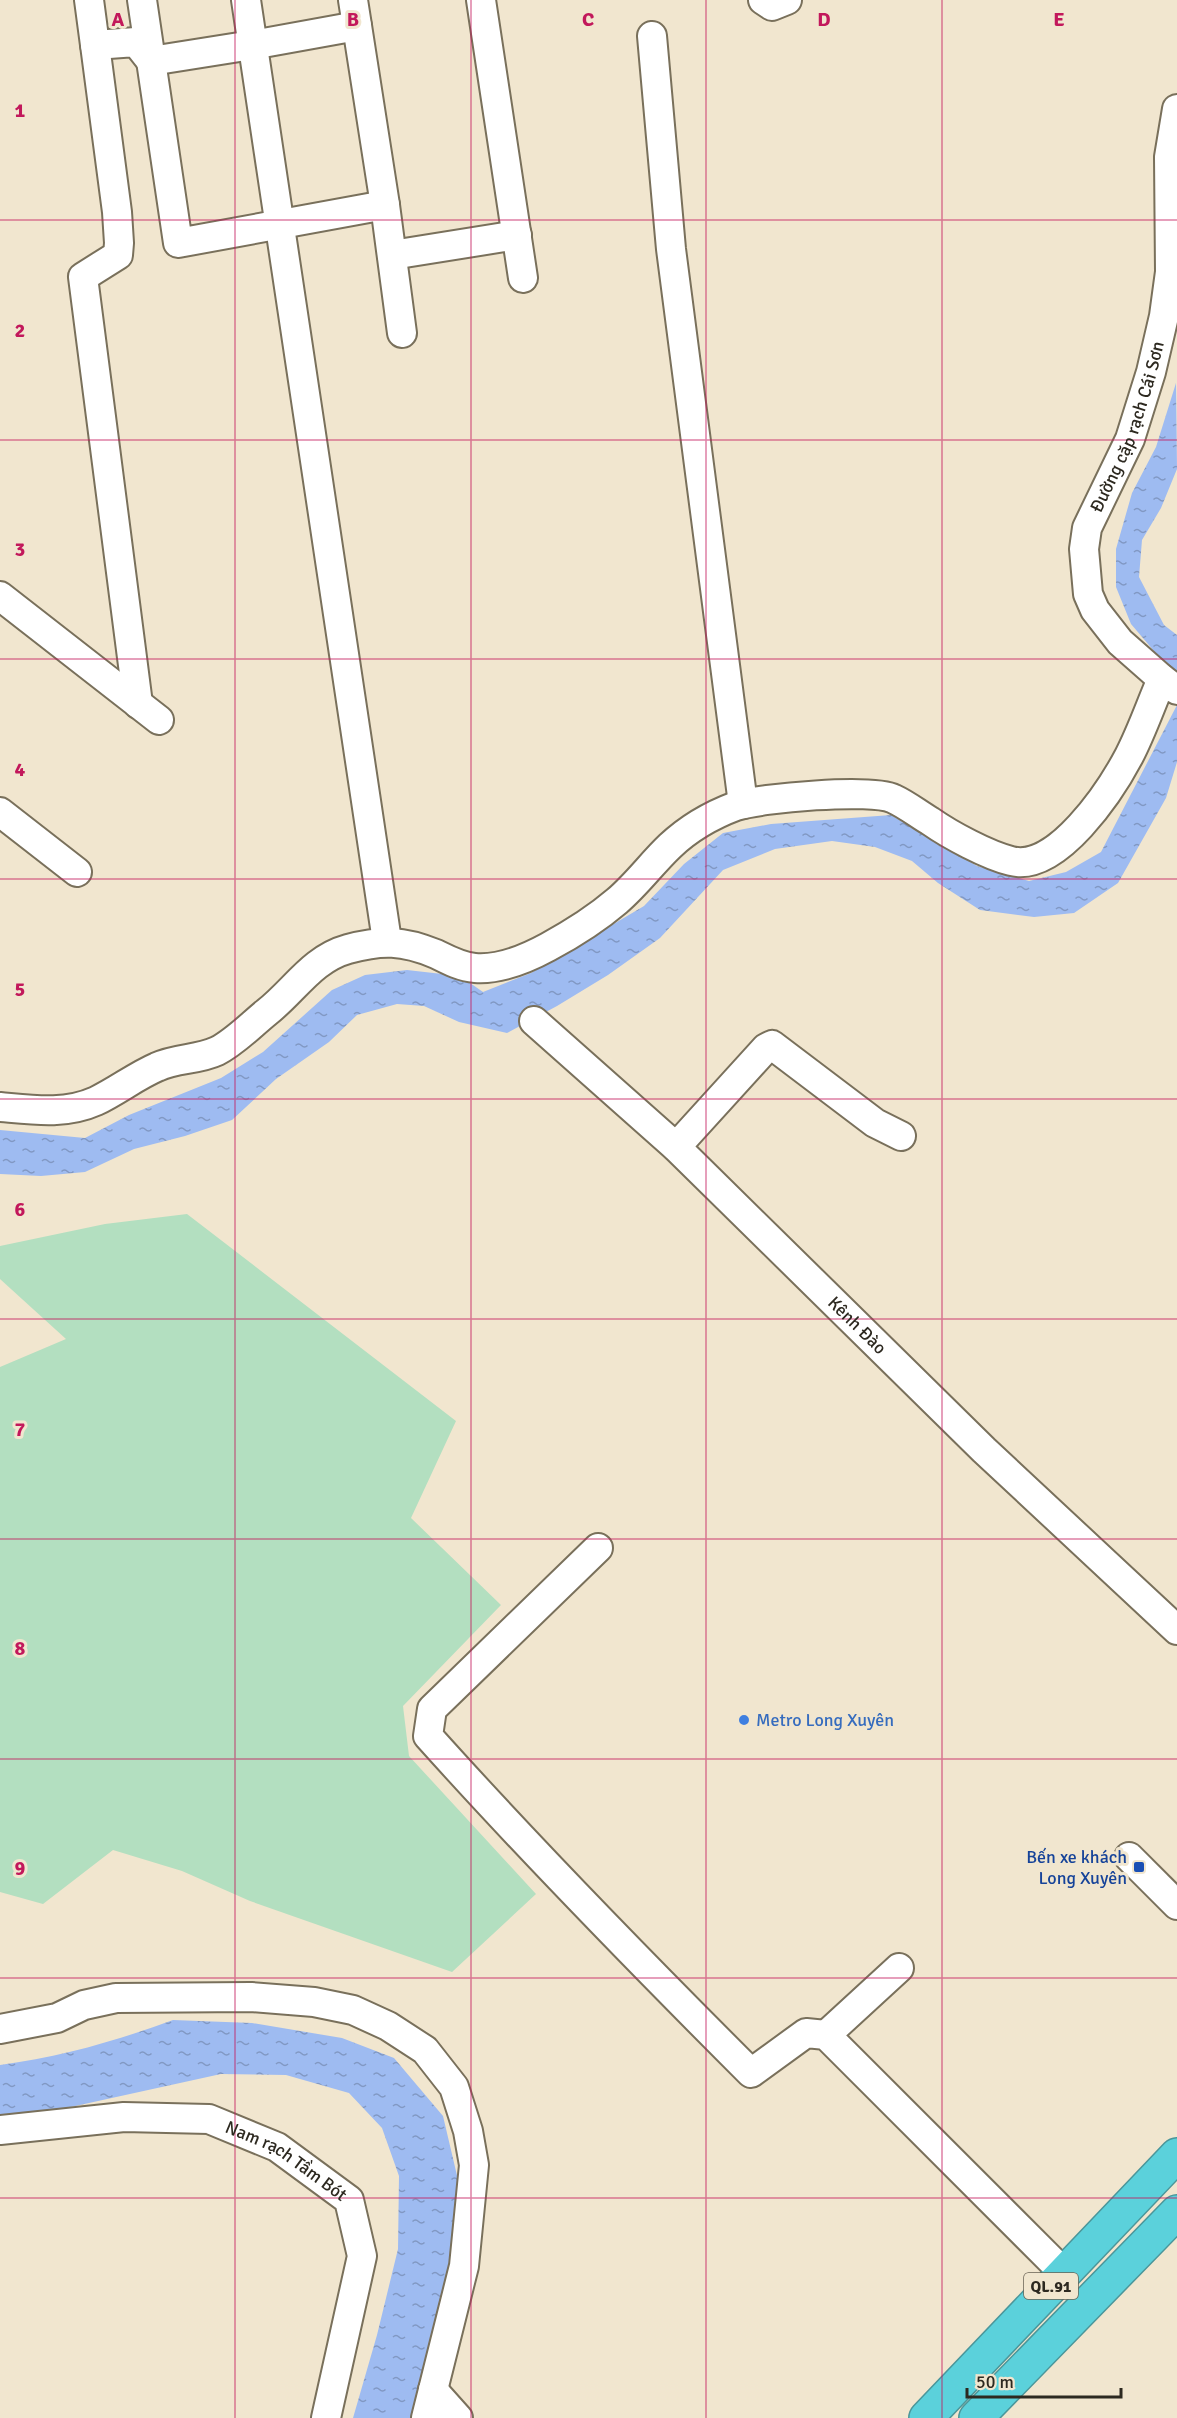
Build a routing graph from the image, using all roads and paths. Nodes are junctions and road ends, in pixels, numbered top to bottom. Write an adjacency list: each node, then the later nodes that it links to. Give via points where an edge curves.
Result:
1 (88, 0): 9 (street)
2 (142, 0): 11 (street)
3 (246, 0): 10 (street)
4 (481, 0): 15 (street)
5 (763, 0): 6 (street, via 772,6)
6 (787, 0)
7 (355, 13): 10 (street); 13 (street)
8 (652, 36): 21 (street, via 670,249)
9 (95, 45): 11 (street, via 136,42); 19 (street, via 119,243 118,255 83,277 148,712)
10 (252, 45): 11 (street); 14 (street)
11 (151, 61): 14 (street, via 178,243)
12 (1177, 109): 20 (street, Đường cặp rạch Cái Sơn, via 1169,157 1170,272 1164,315 1130,439 1087,528 1084,549 1088,594 1095,610 1120,642)
13 (385, 205): 14 (street); 16 (street)
14 (279, 225): 24 (street)
15 (517, 235): 16 (street); 17 (street)
16 (392, 255): 18 (street)
17 (523, 278)
18 (402, 333)
19 (0, 596)
20 (1171, 685): 21 (street, via 1100,803 1062,843 1039,859 1011,861 951,836 892,797 833,795)
21 (743, 804): 24 (street, via 717,813 672,844 619,900 591,922 515,962 473,968 422,948)
22 (0, 812): 23 (street)
23 (77, 872)
24 (387, 941): 26 (street, via 335,953 319,961 284,999 219,1050 159,1066 76,1108 54,1111)
25 (534, 1022): 28 (street, Kênh Đào)
26 (0, 1107)
27 (901, 1136): 28 (street, via 874,1123 772,1045)
28 (676, 1147): 30 (street, Kênh Đào, via 984,1450)
29 (598, 1548): 35 (street, via 432,1710 428,1736 618,1940 751,2073 806,2033)
30 (1177, 1630)
31 (1129, 1857): 32 (street)
32 (1177, 1905)
33 (899, 1968): 35 (street)
34 (0, 2029): 40 (street, via 57,2018 84,2004 117,1998 251,1997 314,2002 353,2010 426,2050 454,2087 474,2164 464,2266)
35 (826, 2035): 39 (street)
36 (0, 2130): 41 (street, Nam rạch Tầm Bót, via 124,2116 209,2119 278,2146 349,2200 362,2256)
37 (1177, 2155): 39 (highway, QL.91)
38 (1177, 2212): 45 (highway, QL.91)
39 (1064, 2273): 44 (highway, QL.91)
40 (433, 2390): 42 (street); 43 (street)
41 (326, 2418)
42 (426, 2418)
43 (458, 2418)
44 (926, 2418)
45 (976, 2418)

